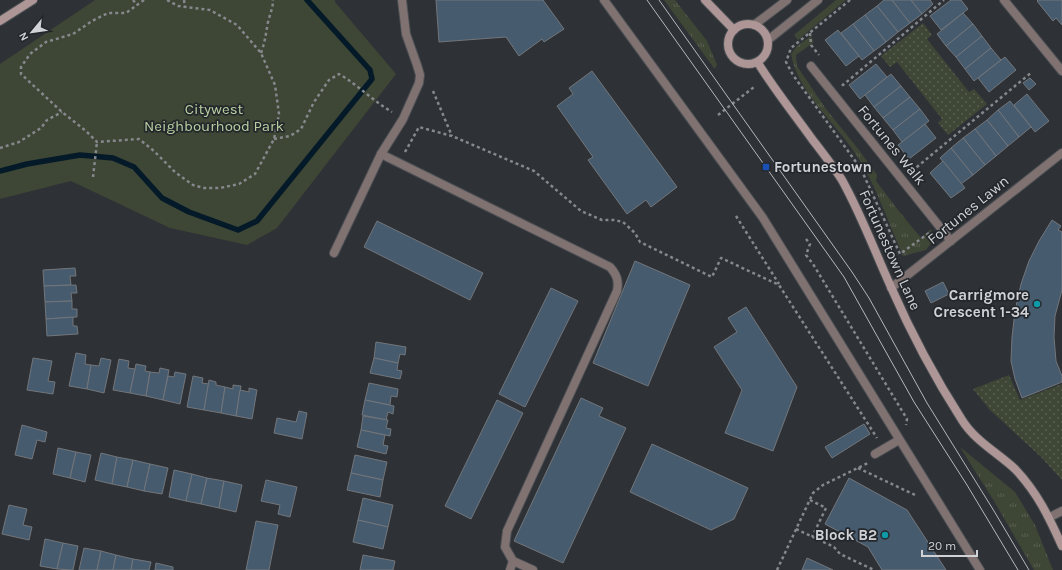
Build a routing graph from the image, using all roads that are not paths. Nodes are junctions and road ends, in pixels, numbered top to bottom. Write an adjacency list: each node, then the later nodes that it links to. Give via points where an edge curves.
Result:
1 (33, 0): 8 (street)
2 (402, 0): 16 (street, via 406,34 420,75 419,83 403,119)
3 (604, 0): 20 (street, via 763,218)
4 (705, 0): 10 (street)
5 (787, 0): 9 (street)
6 (818, 0): 11 (street)
7 (1004, 0): 14 (street)
8 (0, 21)
9 (754, 25): 10 (street, via 743,24); 11 (street, via 763,31)
10 (734, 30): 12 (street, via 730,35 730,54 739,63 746,65)
11 (768, 40): 12 (street, via 767,53)
12 (758, 62): 19 (street, Fortunestown Lane, via 834,167 864,225)
13 (811, 66): 17 (street, Fortunes Walk)
14 (1062, 71)
15 (1062, 153): 17 (street, Fortunes Lawn)
16 (381, 154): 18 (street); 25 (street, via 610,267 619,283 507,531 505,547)
17 (951, 241): 19 (street, Fortunes Lawn)
18 (334, 253)
19 (891, 288): 23 (street, Fortunestown Lane, via 926,358 963,422 1014,469 1040,500)
20 (899, 440): 21 (street); 28 (street)
21 (875, 454)
22 (1062, 511): 23 (street)
23 (1050, 517): 24 (street, Fortunestown Lane)
24 (1062, 546)
25 (514, 561): 26 (street); 27 (street)
26 (510, 570)
27 (533, 570)
28 (980, 570)

